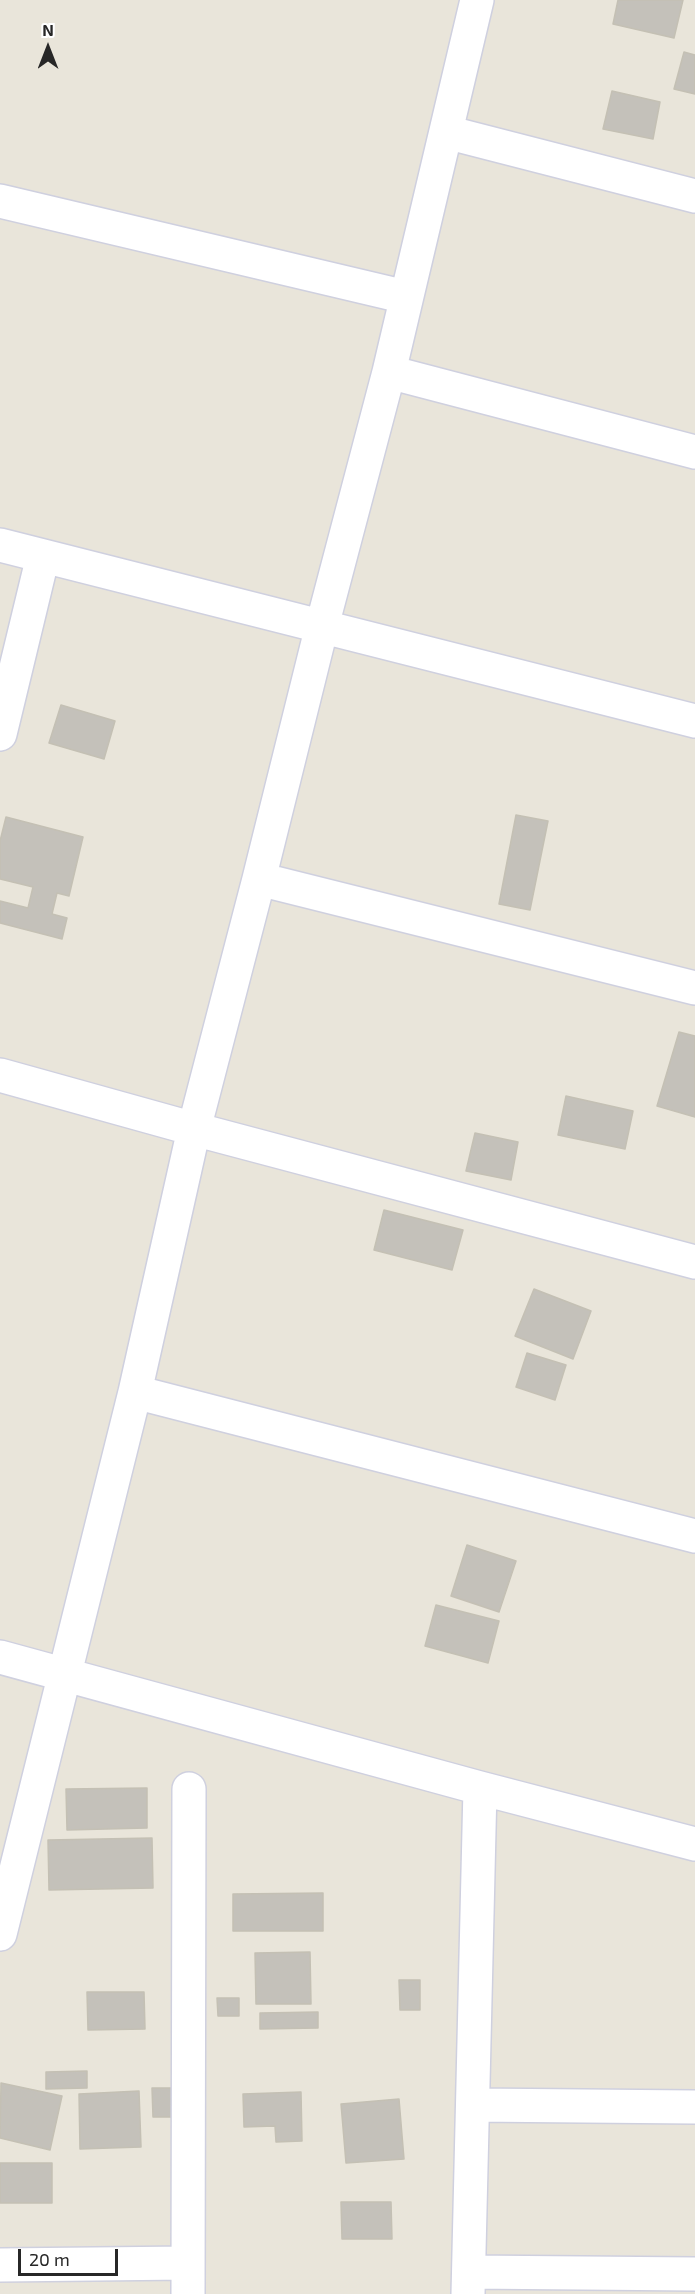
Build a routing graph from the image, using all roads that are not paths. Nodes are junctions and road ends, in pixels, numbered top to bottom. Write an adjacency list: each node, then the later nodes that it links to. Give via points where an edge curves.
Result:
1 (476, 0): 2 (street)
2 (446, 132): 3 (street); 5 (street)
3 (695, 196)
4 (0, 201): 5 (street)
5 (406, 297): 6 (street)
6 (389, 372): 7 (street); 10 (street)
7 (695, 452)
8 (0, 545): 9 (street)
9 (43, 556): 10 (street); 12 (street)
10 (322, 626): 11 (street); 13 (street)
11 (695, 721)
12 (0, 734)
13 (259, 879): 14 (street); 16 (street)
14 (695, 988)
15 (0, 1075): 16 (street)
16 (194, 1130): 17 (street); 18 (street)
17 (695, 1262)
18 (135, 1392): 19 (street); 21 (street)
19 (695, 1536)
20 (0, 1658): 21 (street)
21 (64, 1676): 22 (street); 25 (street)
22 (480, 1788): 24 (street); 26 (street)
23 (189, 1789): 30 (street)
24 (695, 1844)
25 (0, 1935)
26 (473, 2105): 27 (street); 31 (street)
27 (695, 2107)
28 (0, 2265): 30 (street)
29 (695, 2274): 31 (street)
30 (188, 2278)
31 (469, 2283)

